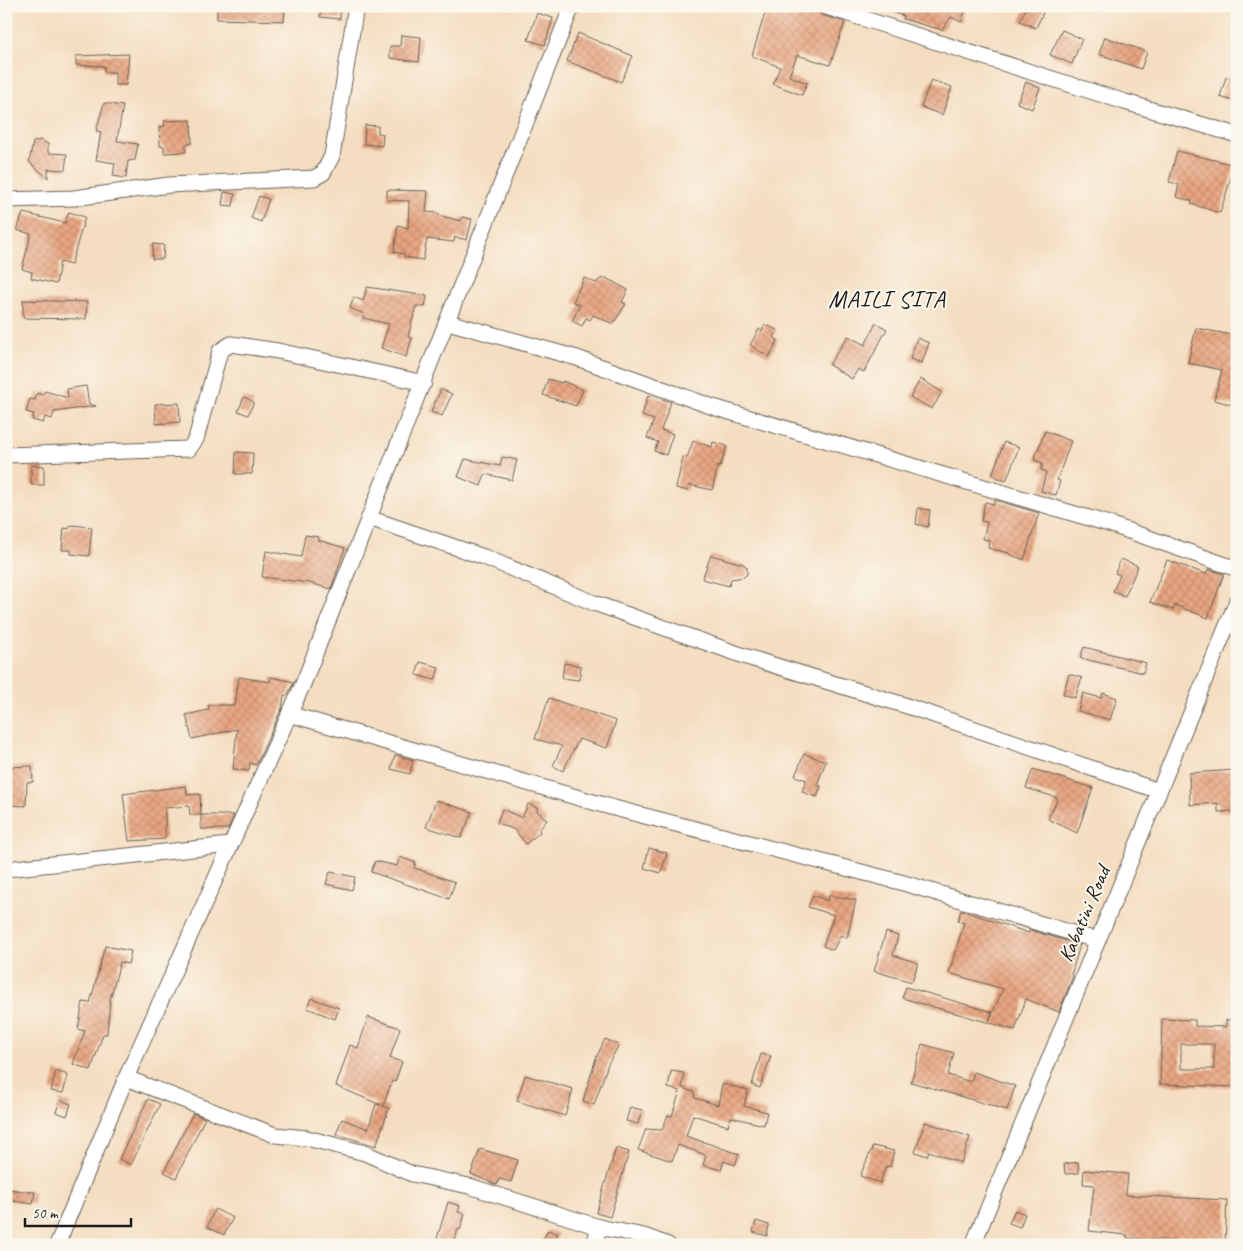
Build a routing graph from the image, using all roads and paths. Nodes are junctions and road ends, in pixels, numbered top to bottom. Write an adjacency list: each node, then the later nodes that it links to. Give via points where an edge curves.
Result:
1 (356, 6): 5 (street, via 332,156 323,173 314,178 169,185 74,198)
2 (572, 6): 6 (street)
3 (824, 6): 4 (street)
4 (1237, 135)
5 (6, 200)
6 (448, 322): 7 (street); 10 (street, via 577,358 713,407 1109,524)
7 (424, 384): 8 (street, via 278,351 231,344 220,351 196,439 189,449); 9 (street)
8 (6, 455)
9 (369, 518): 12 (street); 13 (street, via 484,557 594,603 747,656)
10 (1237, 569)
11 (1237, 601): 13 (street, Kabatini Road)
12 (289, 714): 14 (street); 16 (street, via 614,808 900,882)
13 (1159, 791): 16 (street, Kabatini Road)
14 (230, 845): 15 (street); 17 (street)
15 (6, 869)
16 (1096, 940): 22 (street, Kabatini Road)
17 (126, 1078): 18 (street, via 275,1135 307,1138 365,1153 412,1174 469,1186); 19 (street)
18 (599, 1227): 20 (street); 21 (street, via 644,1236)
19 (58, 1245)
20 (594, 1245)
21 (668, 1245)
22 (973, 1245)

